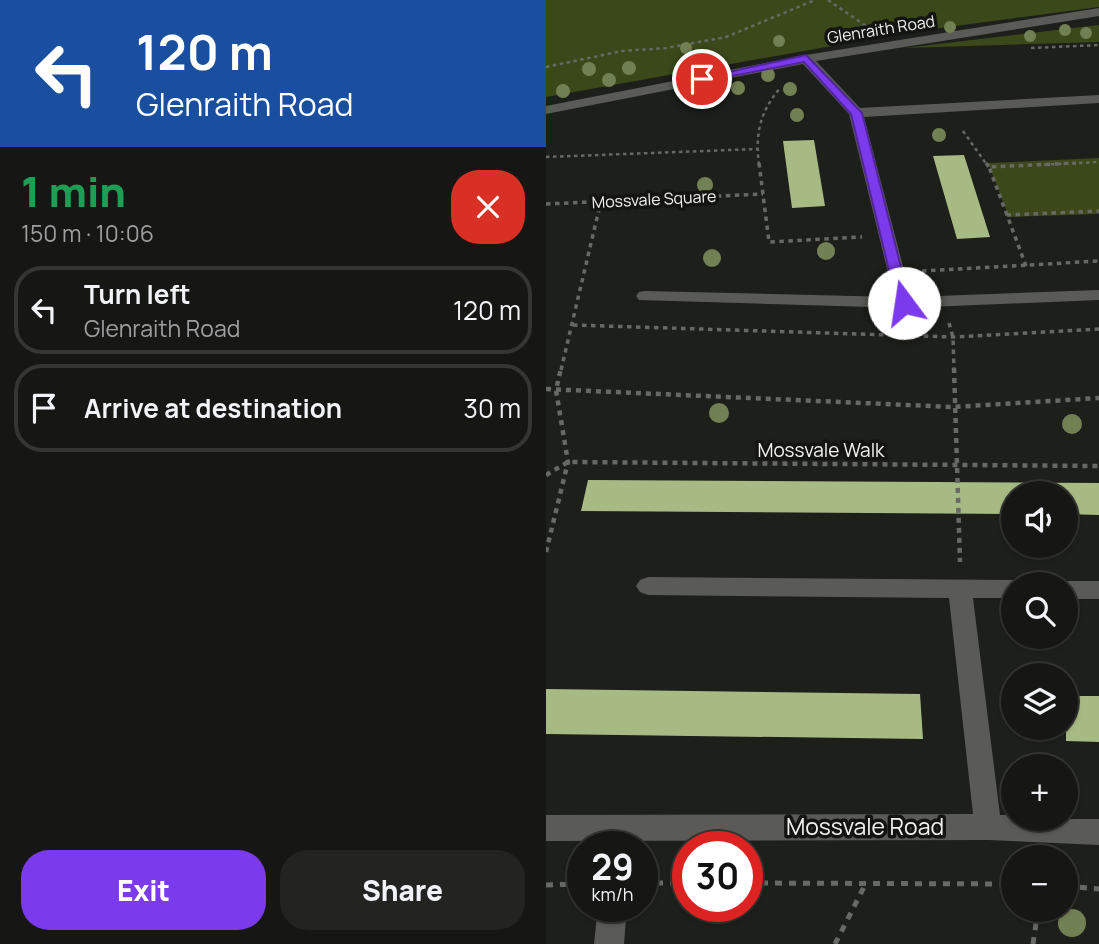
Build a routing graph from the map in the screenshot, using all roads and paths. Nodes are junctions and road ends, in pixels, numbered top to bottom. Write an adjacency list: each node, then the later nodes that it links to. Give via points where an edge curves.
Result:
1 (815, 0): 6 (path, via 726,37)
2 (828, 0): 4 (path)
3 (1099, 12): 4 (street, Glenraith Road)
4 (892, 45): 5 (street, Glenraith Road)
5 (806, 58): 8 (street, Glenraith Road); 9 (street)
6 (546, 67)
7 (1099, 99): 9 (street)
8 (546, 110)
9 (856, 113): 19 (street)
10 (951, 131): 13 (path, via 964,131)
11 (546, 157): 14 (path, via 757,149)
12 (1099, 162): 13 (path)
13 (989, 167): 18 (path)
14 (763, 194): 15 (path, Mossvale Square); 19 (path, via 769,242)
15 (601, 201): 16 (path, Mossvale Square); 27 (path)
16 (546, 204)
17 (1099, 211): 18 (path)
18 (1007, 215): 21 (path)
19 (887, 236): 22 (street)
20 (1099, 261): 21 (path)
21 (1026, 266): 22 (path)
22 (896, 272): 26 (street)
23 (1099, 295): 25 (street)
24 (645, 296): 26 (street)
25 (944, 301): 26 (street); 29 (path)
26 (904, 303)
27 (573, 325): 29 (path); 31 (path)
28 (1099, 329): 29 (path)
29 (953, 337): 33 (path)
30 (546, 389): 31 (path)
31 (556, 390): 33 (path); 34 (path)
32 (1099, 398): 33 (path)
33 (953, 407): 35 (path)
34 (568, 462): 35 (path, Mossvale Walk); 37 (path); 38 (path)
35 (958, 465): 36 (path, Mossvale Walk); 40 (path)
36 (1099, 466)
37 (546, 475)
38 (546, 552)
39 (648, 586): 40 (street)
40 (960, 589): 41 (street); 44 (street)
41 (1001, 589)
42 (1078, 590): 43 (street)
43 (1099, 590)
44 (988, 827): 47 (street, Mossvale Road); 48 (street, Mossvale Road)
45 (546, 828): 46 (street, Mossvale Road)
46 (571, 831)
47 (1099, 832)
48 (658, 836)
49 (763, 883): 50 (path)
50 (866, 883): 52 (path); 59 (path)
51 (567, 884): 53 (path)
52 (1001, 884)
53 (546, 885)
54 (1078, 887): 55 (path)
55 (1099, 888)
56 (611, 922): 58 (street)
57 (1036, 922): 60 (path)
58 (609, 944)
59 (835, 944)
60 (1033, 944)

